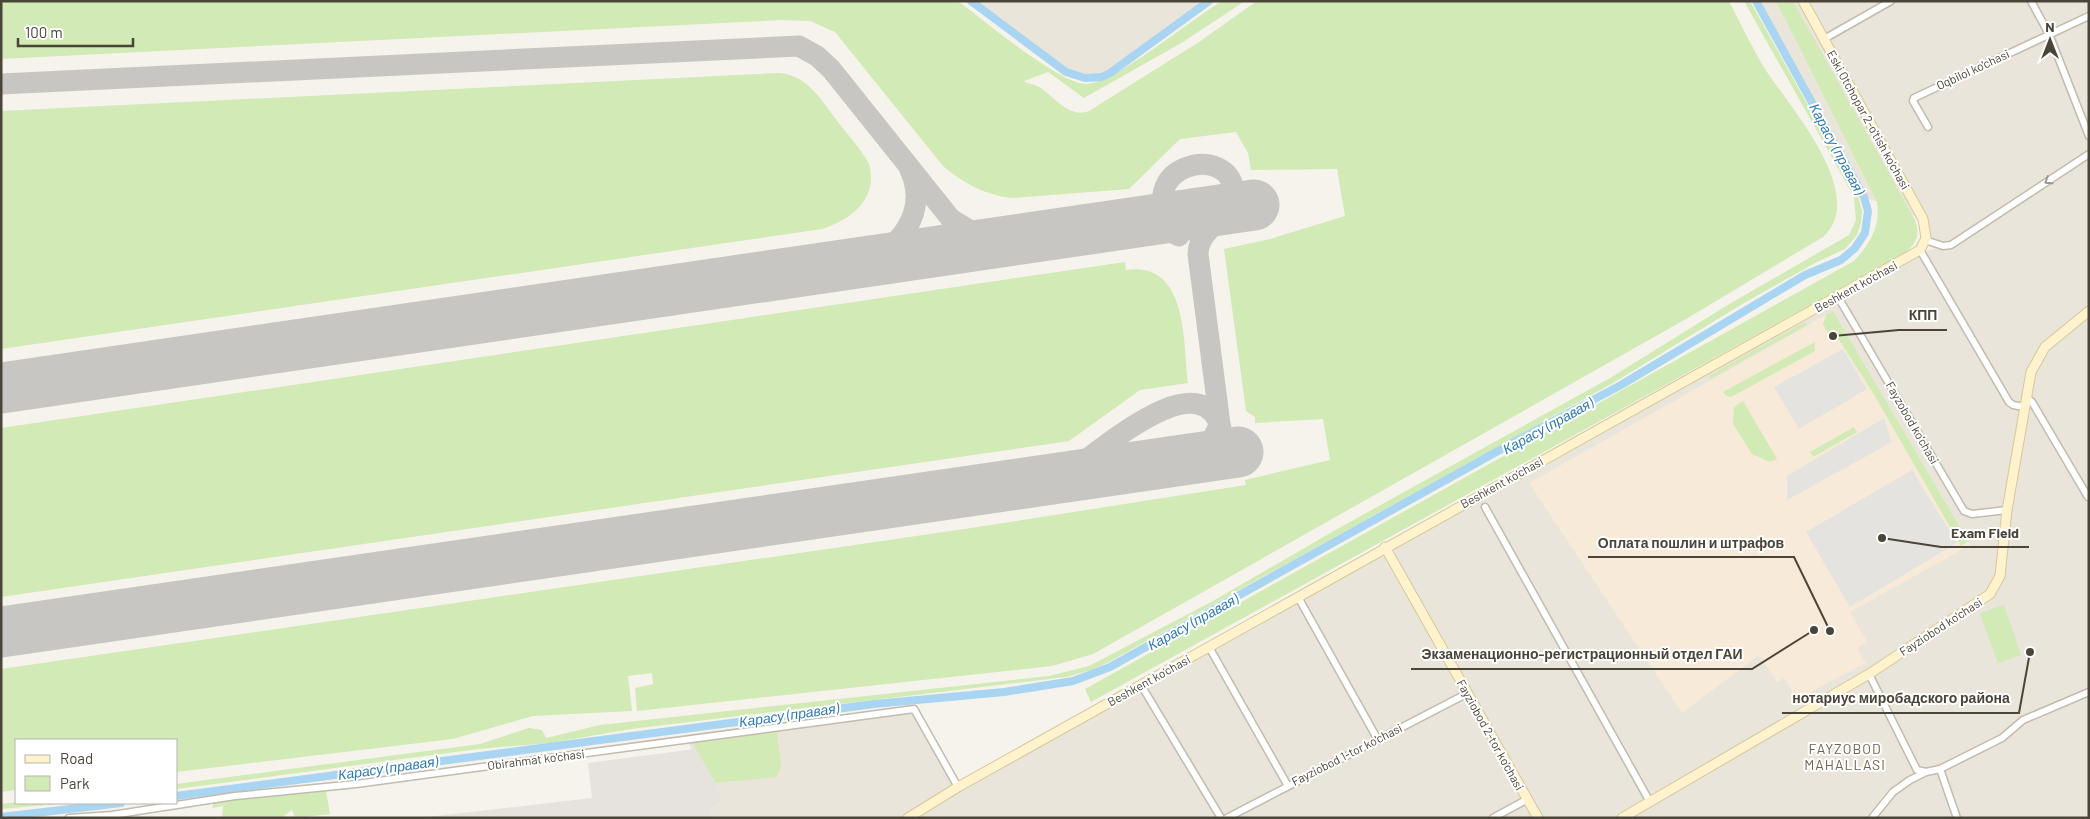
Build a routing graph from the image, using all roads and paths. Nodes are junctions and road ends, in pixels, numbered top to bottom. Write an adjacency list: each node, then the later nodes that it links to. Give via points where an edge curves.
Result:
1 (1803, 1): 6 (street, Eski Otchopar 2-o'tish ko'chasi)
2 (1891, 1): 6 (street)
3 (2031, 1): 5 (street)
4 (2089, 16): 5 (street, Oqbilol ko'chasi)
5 (2049, 34): 7 (street, Oqbilol ko'chasi, via 1914,98); 8 (street)
6 (1824, 39): 10 (street, Eski Otchopar 2-o'tish ko'chasi, via 1923,219)
7 (1928, 127)
8 (2088, 133)
9 (2089, 154): 10 (street, one-way to 10, via 1950,245)
10 (1925, 240): 11 (street)
11 (1920, 250): 12 (street, Beshkent ko'chasi); 15 (street, via 2009,402)
12 (1838, 297): 18 (street, Fayzobod ko'chasi, via 1964,511 1972,514); 19 (street, Beshkent ko'chasi)
13 (2089, 311): 14 (street, Fayziobod ko'chasi, via 2039,355 2031,372)
14 (2026, 397): 15 (street, Fayziobod ko'chasi); 16 (street)
15 (2024, 407): 18 (street, Fayziobod ko'chasi)
16 (2088, 497)
17 (1485, 507): 32 (street)
18 (2007, 510): 22 (street, Fayziobod ko'chasi, via 2000,576 1988,597)
19 (1385, 548): 20 (street, Beshkent ko'chasi); 25 (street, Fayziobod 2-tor ko'chasi)
20 (1298, 597): 21 (street, Beshkent ko'chasi); 26 (street)
21 (1209, 647): 23 (street, Beshkent ko'chasi); 29 (street)
22 (1869, 674): 28 (street, via 1917,770); 32 (street, Fayziobod ko'chasi)
23 (1142, 685): 30 (street, Beshkent ko'chasi); 35 (street)
24 (2089, 692): 27 (street, via 2022,720 2002,738)
25 (1468, 693): 26 (street, Fayziobod 1-tor ko'chasi); 31 (street, Fayziobod 2-tor ko'chasi)
26 (1378, 740): 29 (street, Fayziobod 1-tor ko'chasi)
27 (1940, 769): 28 (street); 41 (street)
28 (1926, 772): 40 (street, via 1893,792)
29 (1288, 786): 36 (street, Fayziobod 1-tor ko'chasi)
30 (958, 787): 33 (street, Obirahmat ko'chasi, via 914,709 356,784 236,796 112,816); 34 (street, Beshkent ko'chasi)
31 (1526, 800): 37 (street); 38 (street, Fayziobod 2-tor ko'chasi)
32 (1650, 802): 39 (street, Fayziobod ko'chasi)
33 (69, 818)
34 (908, 818)
35 (1221, 818)
36 (1227, 818)
37 (1493, 818)
38 (1538, 818)
39 (1622, 818)
40 (1872, 818)
41 (1958, 818)

